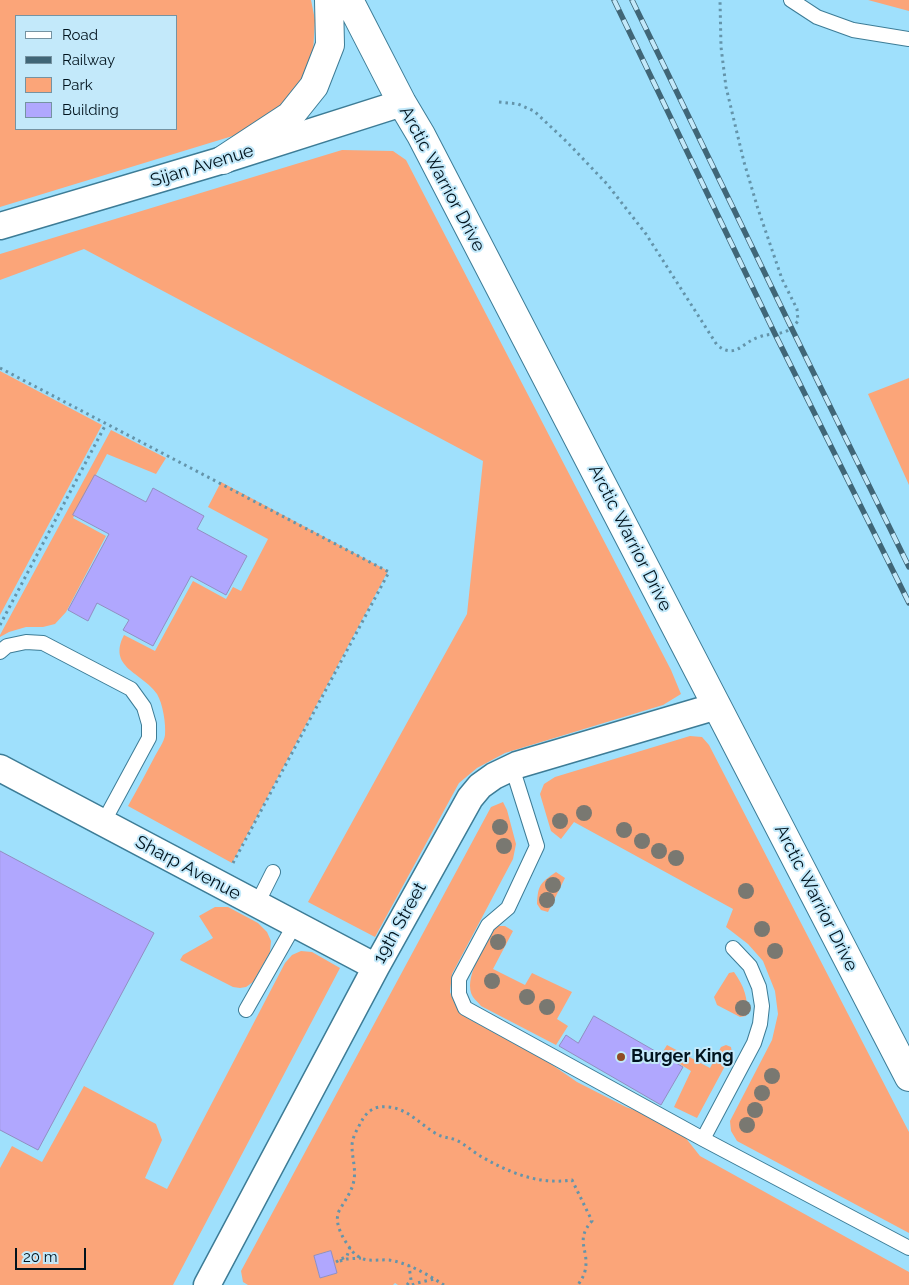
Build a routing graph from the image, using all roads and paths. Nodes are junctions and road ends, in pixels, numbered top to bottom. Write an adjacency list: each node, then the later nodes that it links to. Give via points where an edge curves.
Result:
1 (329, 0): 8 (main road, via 330,45 314,86 290,116)
2 (349, 0): 7 (main road, Arctic Warrior Drive)
3 (720, 0): 6 (path, via 720,47 726,87 758,209 782,279 797,309 798,321 792,329 758,337 733,350 724,350 717,345 646,234 607,184 534,111 518,104)
4 (791, 0): 5 (lane, via 817,17 853,30)
5 (909, 39)
6 (498, 102)
7 (402, 103): 8 (street, Sijan Avenue); 14 (main road, Arctic Warrior Drive)
8 (223, 160): 9 (street, Sijan Avenue)
9 (0, 226)
10 (0, 368): 11 (path)
11 (106, 424): 12 (path); 18 (path, via 389,572)
12 (0, 625)
13 (0, 652): 17 (lane, via 7,646 26,642 43,643 131,689 144,706 149,724 148,738)
14 (717, 706): 15 (street, 19th Street); 25 (main road, Arctic Warrior Drive)
15 (512, 767): 23 (street, 19th Street, via 480,786 470,798); 26 (lane, via 537,846 508,908 488,925 459,979 459,994 464,1008)
16 (0, 768): 17 (street, Sharp Avenue)
17 (103, 823): 20 (street, Sharp Avenue)
18 (232, 865)
19 (273, 872): 20 (lane)
20 (257, 904): 21 (street, Sharp Avenue)
21 (295, 924): 23 (street, Sharp Avenue); 24 (lane)
22 (733, 948): 26 (lane, via 750,966 759,988 760,1024 754,1044)
23 (376, 967): 33 (street, 19th Street)
24 (246, 1010)
25 (909, 1077)
26 (704, 1140): 28 (lane)
27 (350, 1247): 29 (path); 29 (path, via 347,1256 336,1262); 32 (path, via 337,1220 354,1180 352,1145 355,1133 368,1112 389,1107 400,1109 434,1133 456,1140 514,1173 548,1182 572,1180 592,1221 583,1236 586,1269)
28 (909, 1248)
29 (362, 1258): 30 (path, via 391,1260)
30 (409, 1266): 31 (path); 34 (path, via 411,1280)
31 (434, 1279): 35 (path); 36 (path)
32 (580, 1284)
33 (207, 1285)
34 (407, 1285)
35 (412, 1285)
36 (444, 1285)

